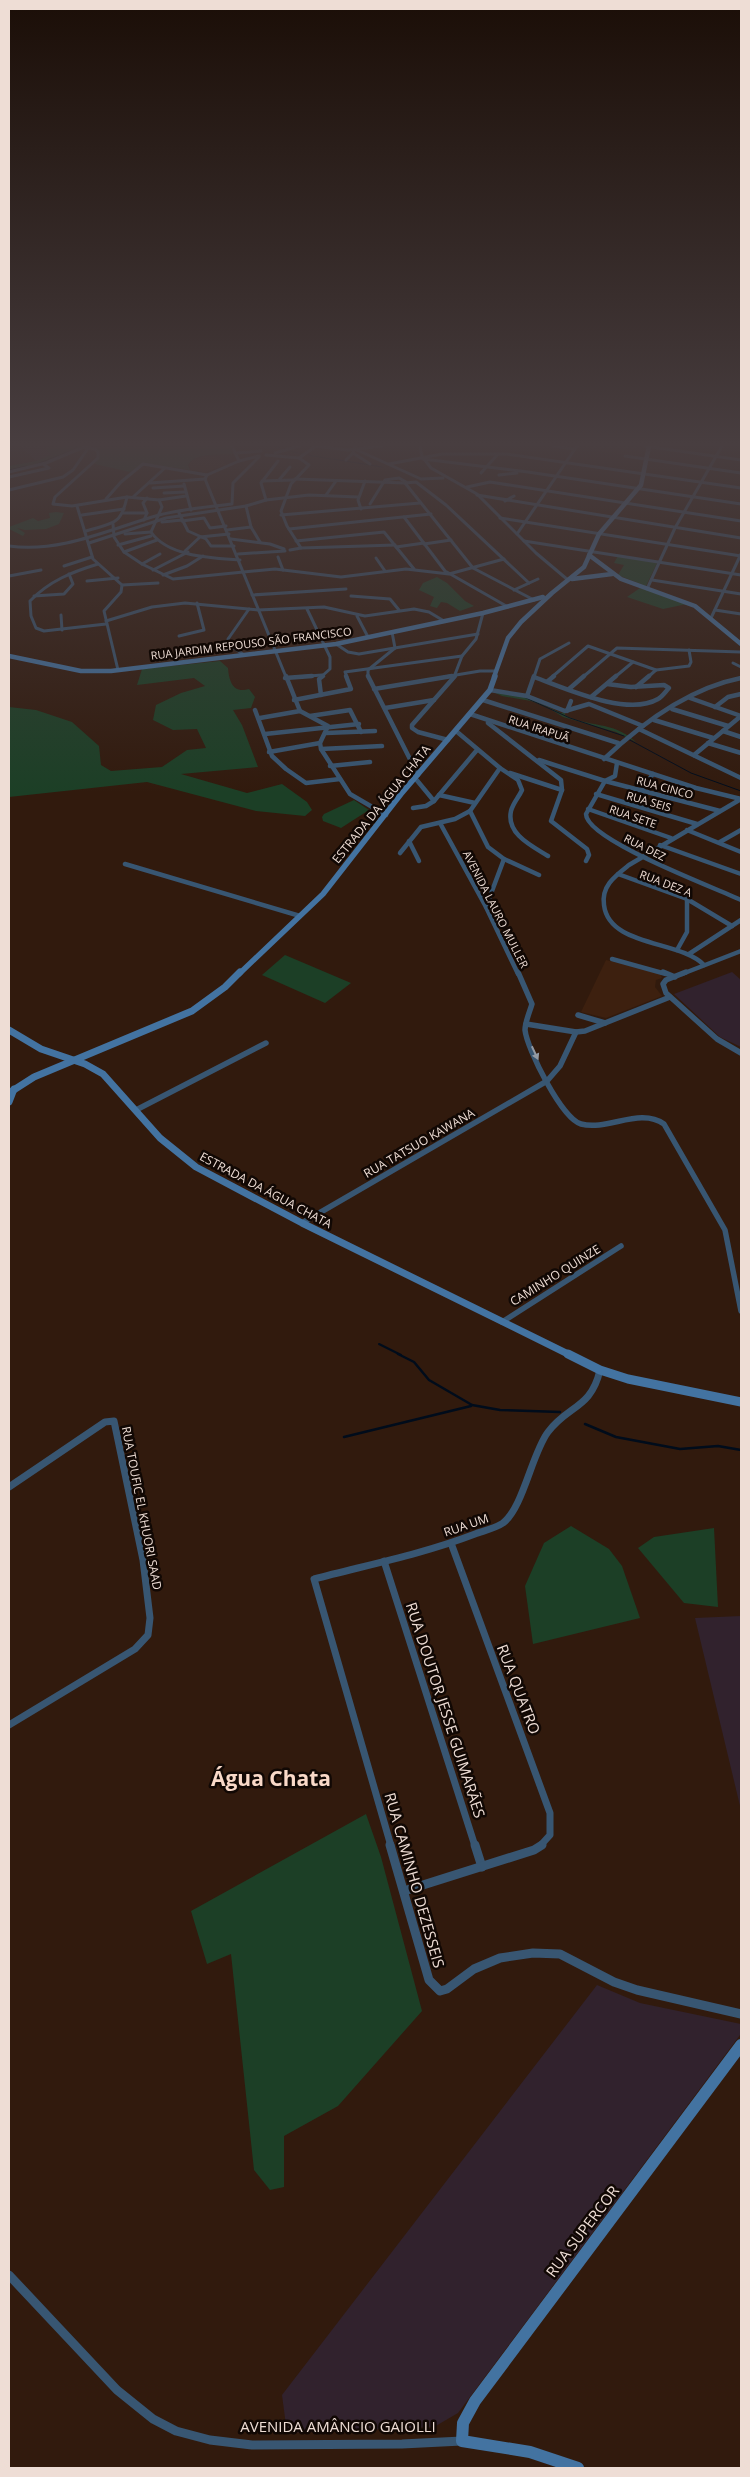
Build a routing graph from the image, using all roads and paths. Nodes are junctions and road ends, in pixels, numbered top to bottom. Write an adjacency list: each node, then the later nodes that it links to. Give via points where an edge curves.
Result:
1 (78, 562): 23 (street)
2 (96, 562): 20 (street)
3 (138, 562): 21 (street)
4 (146, 562): 21 (street)
5 (168, 562): 27 (street)
6 (191, 562): 35 (street)
7 (240, 562): 30 (street)
8 (280, 562): 28 (street)
9 (378, 562): 29 (street)
10 (408, 562): 25 (street)
11 (439, 562): 33 (street)
12 (468, 562): 24 (street)
13 (495, 562): 24 (street)
14 (507, 562): 45 (street)
15 (546, 562): 42 (street)
16 (596, 562): 22 (street); 34 (street)
17 (656, 562): 18 (street)
18 (659, 562): 31 (street); 43 (street)
19 (737, 562): 31 (street)
20 (98, 564): 32 (street); 39 (street)
21 (142, 564): 27 (street)
22 (586, 564): 38 (street); 42 (street, ESTRADA DA ÁGUA CHATA)
23 (64, 566)
24 (473, 568): 33 (street); 50 (street)
25 (414, 569): 29 (street); 33 (street)
26 (41, 570): 37 (street)
27 (153, 570): 35 (street)
28 (284, 570): 29 (street, via 341,577); 30 (street)
29 (385, 571)
30 (243, 572): 35 (street, via 178,579); 54 (street)
31 (731, 573): 36 (street); 51 (street)
32 (69, 574): 55 (street, via 47,584); 55 (street, via 73,584 64,594)
33 (449, 574): 59 (street)
34 (612, 574): 38 (street); 41 (street)
35 (163, 575)
36 (741, 575)
37 (9, 576)
38 (603, 576): 41 (street); 42 (street)
39 (118, 578): 44 (street); 47 (street)
40 (538, 579): 45 (street)
41 (621, 579): 49 (street)
42 (569, 580): 52 (street, ESTRADA DA ÁGUA CHATA)
43 (652, 580): 49 (street); 51 (street)
44 (87, 581)
45 (529, 582): 50 (street)
46 (158, 584): 47 (street)
47 (122, 585): 70 (street, via 121,592 106,607)
48 (346, 589): 54 (street)
49 (647, 589): 69 (street, via 689,603)
50 (514, 590): 57 (street)
51 (722, 591): 53 (street); 64 (street)
52 (552, 593): 57 (street, RUA JARDIM REPOUSO SÃO FRANCISCO); 95 (street, ESTRADA DA ÁGUA CHATA, via 508,638)
53 (741, 594)
54 (252, 595): 61 (street)
55 (34, 596): 72 (street, via 30,604 36,628)
56 (351, 596): 63 (street, via 390,599)
57 (534, 600): 59 (street, RUA JARDIM REPOUSO SÃO FRANCISCO)
58 (197, 603): 60 (street); 70 (street, via 152,607); 75 (street, via 204,630)
59 (508, 607): 65 (street, RUA JARDIM REPOUSO SÃO FRANCISCO)
60 (249, 609): 61 (street); 86 (street, via 228,639 230,645)
61 (258, 610): 62 (street); 83 (street)
62 (307, 610): 68 (street, via 329,608); 80 (street)
63 (399, 610): 68 (street); 71 (street, via 425,610)
64 (715, 610): 66 (street); 69 (street)
65 (484, 613): 71 (street, RUA JARDIM REPOUSO SÃO FRANCISCO); 74 (street)
66 (741, 614)
67 (61, 615): 72 (street)
68 (357, 616): 76 (street)
69 (711, 618): 79 (street)
70 (106, 622): 72 (street); 92 (street)
71 (444, 622): 73 (street, RUA JARDIM REPOUSO SÃO FRANCISCO)
72 (62, 630)
73 (392, 632): 76 (street, RUA JARDIM REPOUSO SÃO FRANCISCO); 81 (street)
74 (478, 634): 81 (street); 88 (street)
75 (179, 636)
76 (368, 637): 78 (street, RUA JARDIM REPOUSO SÃO FRANCISCO)
77 (569, 642): 98 (street, via 541,658)
78 (336, 644): 80 (street, RUA JARDIM REPOUSO SÃO FRANCISCO); 81 (street, via 354,654)
79 (741, 644)
80 (324, 645): 83 (street, RUA JARDIM REPOUSO SÃO FRANCISCO); 96 (street, via 331,667)
81 (395, 648): 93 (street)
82 (689, 650): 84 (street, via 624,647); 85 (street); 94 (street, via 689,666)
83 (276, 651): 86 (street, RUA JARDIM REPOUSO SÃO FRANCISCO); 99 (street)
84 (608, 652): 89 (street); 101 (street, via 588,646); 105 (street)
85 (741, 652)
86 (244, 655): 92 (street, RUA JARDIM REPOUSO SÃO FRANCISCO)
87 (9, 656): 92 (street, RUA JARDIM REPOUSO SÃO FRANCISCO, via 81,671)
88 (462, 656): 93 (street); 97 (street)
89 (634, 662): 94 (street); 102 (street)
90 (733, 663): 91 (street)
91 (741, 667)
92 (118, 670)
93 (368, 670): 104 (street); 108 (street, via 345,672 352,688)
94 (656, 670): 103 (street)
95 (496, 671): 97 (street); 106 (street, ESTRADA DA ÁGUA CHATA)
96 (322, 675): 99 (street); 108 (street, via 318,683)
97 (456, 675): 104 (street); 113 (street)
98 (534, 677): 101 (street); 109 (street)
99 (285, 678): 112 (street)
100 (741, 678): 111 (street, via 715,684)
101 (548, 681): 105 (street)
102 (607, 684): 103 (street); 110 (street)
103 (636, 687): 116 (street, via 669,688 648,701 628,704)
104 (374, 689): 117 (street)
105 (569, 689): 110 (street)
106 (490, 690): 109 (street); 114 (street, ESTRADA DA ÁGUA CHATA)
107 (741, 694): 119 (street, via 728,697)
108 (322, 695): 112 (street)
109 (527, 696): 123 (street)
110 (591, 697): 116 (street)
111 (690, 698): 119 (street); 120 (street)
112 (294, 700): 122 (street)
113 (434, 700): 117 (street); 146 (street, via 412,728)
114 (483, 700): 124 (street, ESTRADA DA ÁGUA CHATA); 148 (street)
115 (571, 701): 123 (street)
116 (604, 702): 118 (street)
117 (385, 708): 166 (street)
118 (598, 708): 123 (street, via 587,703); 136 (street)
119 (715, 708): 126 (street)
120 (672, 709): 129 (street); 135 (street)
121 (255, 710): 127 (street)
122 (300, 711): 125 (street); 127 (street)
123 (567, 711)
124 (470, 714): 128 (street, RUA IRAPUÃ); 139 (street, ESTRADA DA ÁGUA CHATA)
125 (309, 716): 132 (street, via 352,711); 133 (street)
126 (741, 716): 130 (street)
127 (260, 718): 143 (street)
128 (486, 720): 134 (street, RUA IRAPUÃ); 137 (street)
129 (654, 720): 136 (street); 145 (street)
130 (736, 720): 131 (street); 135 (street)
131 (741, 721)
132 (359, 724): 133 (street); 141 (street)
133 (328, 726): 142 (street); 143 (street)
134 (505, 726): 137 (street); 157 (street, RUA IRAPUÃ)
135 (728, 726): 140 (street)
136 (641, 727): 148 (street); 155 (street)
137 (496, 730): 156 (street)
138 (375, 731): 141 (street)
139 (456, 731): 146 (street, ESTRADA DA ÁGUA CHATA); 152 (street)
140 (723, 731): 144 (street); 145 (street)
141 (361, 732): 142 (street)
142 (326, 733): 147 (street)
143 (264, 734): 153 (street)
144 (741, 737)
145 (714, 738): 149 (street)
146 (448, 740): 166 (street, ESTRADA DA ÁGUA CHATA)
147 (320, 743): 151 (street); 153 (street)
148 (618, 743): 157 (street)
149 (708, 743): 154 (street); 155 (street)
150 (382, 746): 151 (street)
151 (320, 749): 160 (street)
152 (477, 750): 162 (street); 175 (street)
153 (269, 752): 169 (street, via 306,784)
154 (741, 754)
155 (694, 755): 168 (street)
156 (534, 758): 161 (street, RUA CINCO); 164 (street)
157 (604, 759): 159 (street, RUA IRAPUÃ)
158 (370, 762): 160 (street)
159 (617, 763): 165 (street, RUA IRAPUÃ); 171 (street, via 614,776)
160 (330, 766): 169 (street)
161 (560, 767): 164 (street); 171 (street, RUA CINCO)
162 (500, 768): 163 (street); 178 (street)
163 (506, 771): 167 (street); 170 (street)
164 (551, 771): 172 (street, via 561,780)
165 (653, 774): 173 (street); 176 (street, RUA IRAPUÃ)
166 (416, 776): 177 (street); 183 (street, ESTRADA DA ÁGUA CHATA)
167 (524, 776): 170 (street); 172 (street)
168 (741, 778)
169 (340, 779): 183 (street, via 350,794)
170 (518, 780): 194 (street, via 522,790 511,811 512,824 519,835)
171 (605, 781): 173 (street, RUA CINCO); 174 (street)
172 (562, 790): 198 (street, via 551,821 587,849)
173 (641, 790): 182 (street, RUA CINCO)
174 (596, 794): 180 (street); 185 (street, RUA SEIS)
175 (439, 795): 177 (street); 178 (street)
176 (741, 799): 182 (street)
177 (434, 801): 179 (street)
178 (475, 803): 181 (street)
179 (413, 808)
180 (588, 809): 188 (street, RUA SETE); 195 (street, RUA DEZ, via 586,818 592,826)
181 (470, 811): 184 (street); 196 (street, via 483,841)
182 (720, 811): 185 (street)
183 (386, 815): 206 (street, ESTRADA DA ÁGUA CHATA, via 334,881)
184 (440, 823): 189 (street, via 421,827); 205 (street, AVENIDA LAURO MULLER)
185 (697, 824): 186 (street)
186 (687, 830): 188 (street); 190 (street)
187 (741, 830): 190 (street)
188 (672, 838): 191 (street)
189 (409, 841): 193 (street); 197 (street)
190 (720, 842): 192 (street)
191 (660, 846): 195 (street); 201 (street)
192 (741, 852)
193 (400, 853)
194 (548, 856)
195 (643, 856): 200 (street); 204 (street, RUA DEZ)
196 (504, 860): 202 (street); 205 (street)
197 (419, 861)
198 (586, 861)
199 (125, 864): 206 (street)
200 (618, 874): 203 (street, RUA DEZ A); 209 (street, via 607,884 604,896 605,912 613,924 633,938)
201 (741, 874)
202 (539, 875)
203 (687, 899): 208 (street, RUA DEZ A); 209 (street, via 687,932)
204 (741, 900)
205 (486, 907): 218 (street, AVENIDA LAURO MULLER, via 532,1004)
206 (300, 916): 222 (street, ESTRADA DA ÁGUA CHATA, via 198,1008)
207 (741, 920): 208 (street)
208 (732, 926): 211 (street)
209 (677, 950): 211 (street)
210 (741, 951): 213 (street)
211 (689, 954): 213 (street)
212 (612, 959): 214 (street)
213 (704, 965): 214 (street)
214 (675, 977): 215 (street, via 664,982 664,989)
215 (670, 997): 217 (street); 223 (street, via 716,1039)
216 (578, 1015): 217 (street)
217 (605, 1023): 220 (street)
218 (526, 1024): 220 (street); 228 (street, one-way to 228, via 527,1036)
219 (9, 1030): 224 (street, via 41,1049)
220 (576, 1032): 228 (street, via 560,1066)
221 (266, 1043): 231 (street)
222 (99, 1051): 225 (street, ESTRADA DA ÁGUA CHATA); 227 (street, via 92,1059)
223 (741, 1053)
224 (57, 1054): 225 (street); 226 (street, via 60,1063)
225 (75, 1061): 226 (street); 227 (street, ESTRADA DA ÁGUA CHATA)
226 (57, 1068): 229 (street)
227 (94, 1068): 231 (street, ESTRADA DA ÁGUA CHATA)
228 (547, 1081): 232 (street, RUA TATSUO KAWANA); 234 (street, via 570,1118 580,1124 647,1118 664,1124 725,1230)
229 (12, 1091): 230 (street)
230 (9, 1102)
231 (136, 1110): 232 (street, ESTRADA DA ÁGUA CHATA, via 160,1138 196,1167)
232 (302, 1223): 235 (street, ESTRADA DA ÁGUA CHATA)
233 (620, 1246): 235 (street, CAMINHO QUINZE)
234 (741, 1310)
235 (502, 1322): 236 (street, ESTRADA DA ÁGUA CHATA)
236 (600, 1370): 237 (street, ESTRADA DA ÁGUA CHATA, via 628,1379); 239 (street, RUA UM, via 591,1396 555,1424 544,1437 503,1522)
237 (741, 1402)
238 (9, 1487): 242 (street, RUA TOUFIC EL KHUORI SAAD, via 105,1422 114,1421 143,1560 150,1618 148,1634 135,1649)
239 (451, 1542): 240 (street, RUA UM); 243 (street, RUA QUATRO, via 550,1813 552,1831 544,1845)
240 (384, 1561): 241 (street, RUA UM); 243 (street, RUA DOUTOR JESSE GUIMARÃES)
241 (314, 1579): 244 (street, RUA CAMINHO DEZESSEIS)
242 (9, 1725)
243 (482, 1867): 244 (street)
244 (404, 1892): 245 (street, RUA CAMINHO DEZESSEIS, via 429,1980 440,1991 500,1958 533,1953 560,1954 637,1990)
245 (741, 2014)
246 (741, 2045): 248 (street, RUA SUPERCOR, via 475,2401 463,2423)
247 (9, 2275): 248 (street, AVENIDA AMÂNCIO GAIOLLI, via 117,2390 153,2419 176,2431 210,2440 252,2445)
248 (462, 2441): 249 (street, AVENIDA AMÂNCIO GAIOLLI, via 530,2452)
249 (578, 2468)

